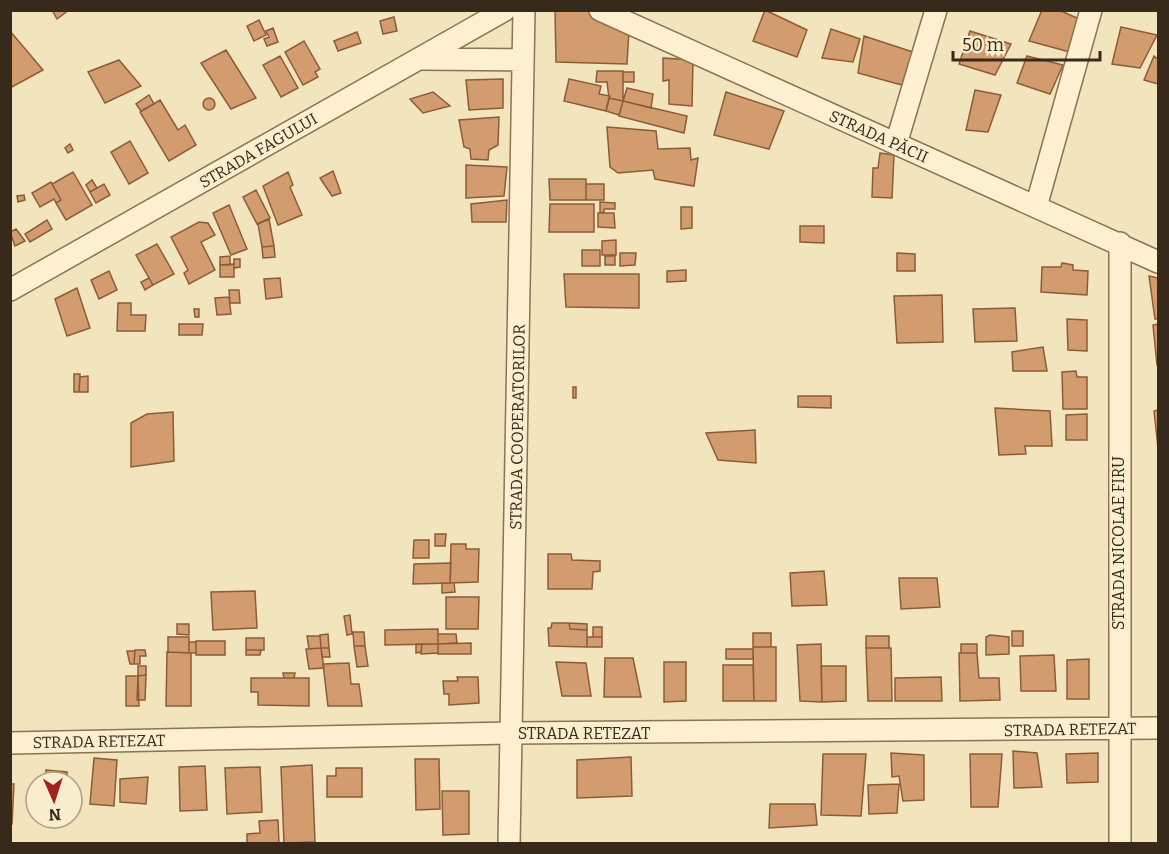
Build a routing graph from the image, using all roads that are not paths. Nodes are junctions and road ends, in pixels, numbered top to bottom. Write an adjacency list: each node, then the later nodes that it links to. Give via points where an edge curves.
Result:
1 (505, 10): 6 (street, STRADA FAGULUI)
2 (524, 10): 7 (street, STRADA COOPERATORILOR)
3 (600, 10): 8 (street, STRADA PĂCII)
4 (936, 10): 8 (street)
5 (1090, 10): 9 (street)
6 (419, 59): 7 (street); 12 (street, STRADA FAGULUI)
7 (523, 60): 15 (street, STRADA COOPERATORILOR)
8 (896, 144): 9 (street, STRADA PĂCII)
9 (1036, 207): 10 (street, STRADA PĂCII)
10 (1120, 243): 11 (street, STRADA PĂCII); 13 (street, STRADA NICOLAE FIRU)
11 (1158, 262)
12 (10, 291)
13 (1118, 728): 14 (street, STRADA RETEZAT); 15 (street, STRADA RETEZAT); 18 (street, STRADA NICOLAE FIRU)
14 (1158, 728)
15 (511, 733): 16 (street, STRADA RETEZAT); 17 (street, STRADA COOPERATORILOR)
16 (10, 743)
17 (509, 843)
18 (1120, 843)

